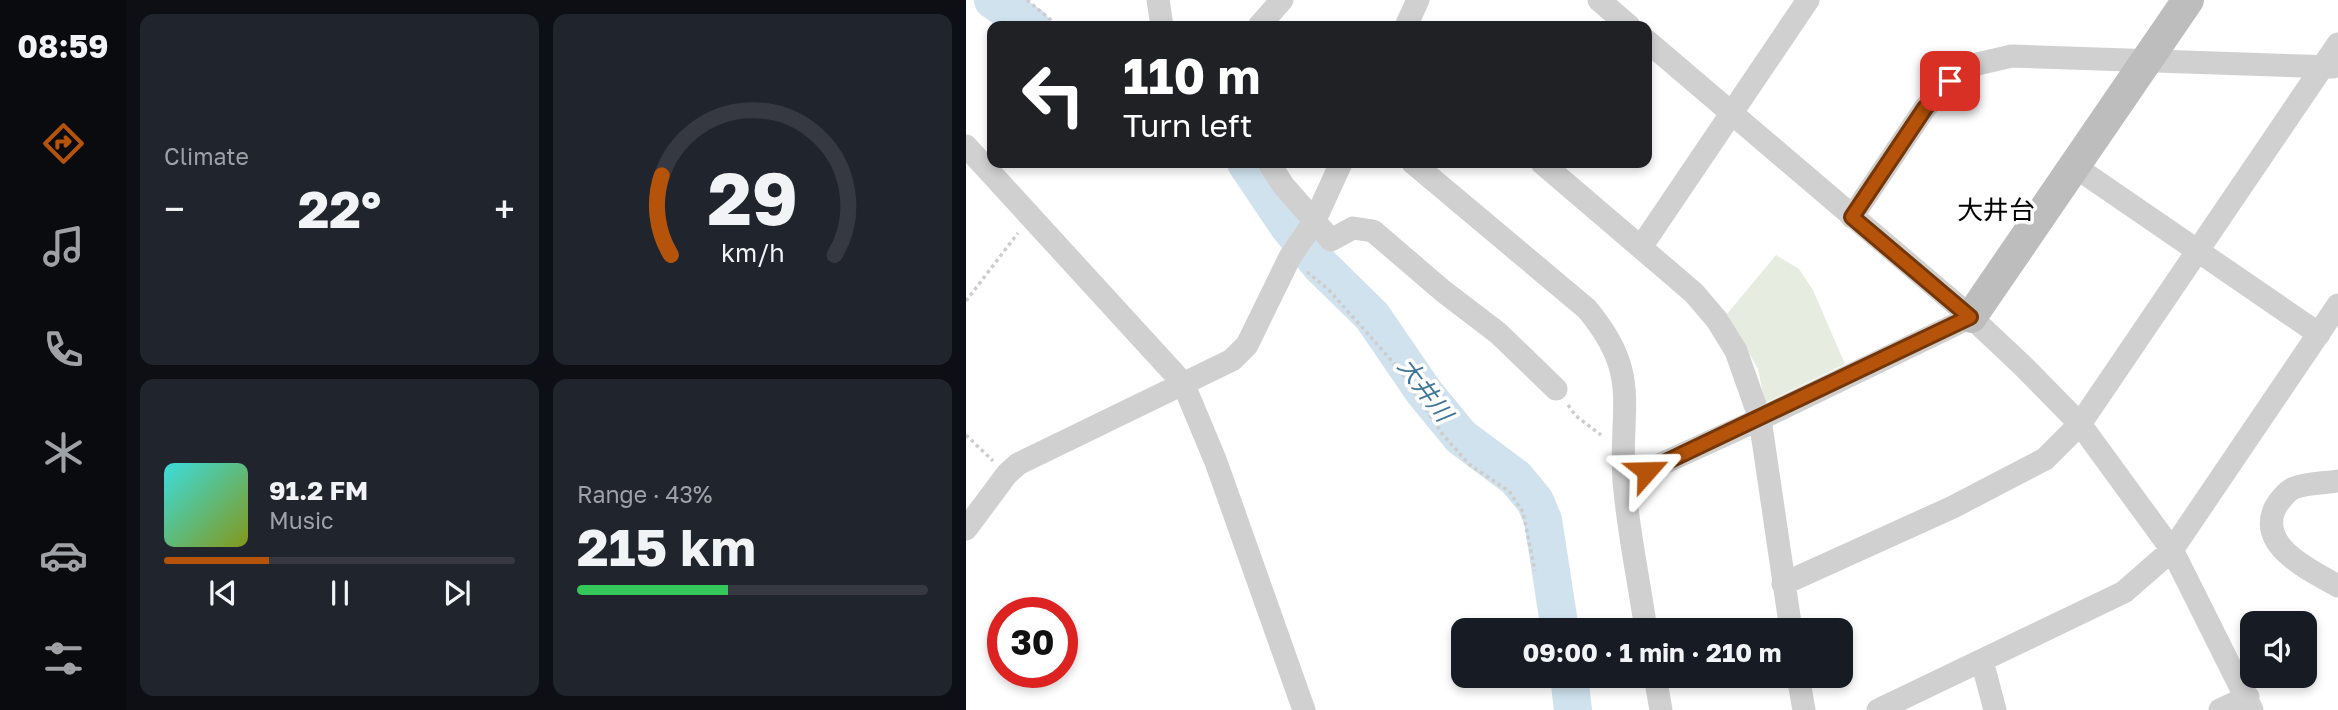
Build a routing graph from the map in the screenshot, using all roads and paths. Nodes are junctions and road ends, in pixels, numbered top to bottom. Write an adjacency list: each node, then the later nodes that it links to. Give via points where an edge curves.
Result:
1 (1027, 0): 8 (path)
2 (1158, 0): 9 (street)
3 (1282, 0): 10 (street)
4 (1418, 0): 11 (street)
5 (1599, 0): 12 (street)
6 (1808, 0): 17 (street)
7 (2188, 0): 15 (street)
8 (1052, 21)
9 (1161, 21)
10 (1263, 21)
11 (1408, 21)
12 (1623, 21)
13 (2338, 44): 16 (street)
14 (1652, 45): 17 (street)
15 (2148, 60): 16 (street); 19 (street); 25 (street, via 2012,56 1977,64 1950,81 1925,108)
16 (2331, 67): 28 (street)
17 (1731, 114): 25 (street); 27 (street)
18 (966, 146): 24 (street)
19 (2074, 166): 28 (street); 32 (street)
20 (1272, 168): 26 (street)
21 (1339, 168): 26 (street)
22 (1419, 168): 39 (street, via 1587,309 1605,330 1625,378)
23 (1548, 168): 27 (street)
24 (1030, 216): 30 (path); 34 (street)
25 (1852, 217): 32 (street)
26 (1314, 222): 29 (street); 35 (street, via 1331,240 1353,228 1373,232 1498,334)
27 (1642, 247): 36 (street, via 1717,320 1735,351)
28 (2197, 252): 33 (street); 37 (street)
29 (1290, 257): 34 (street, via 1247,345 1232,360); 45 (path, via 1328,289 1399,369 1443,435 1470,465 1508,491 1523,512)
30 (966, 301)
31 (2338, 305): 33 (street)
32 (1970, 317): 36 (street); 37 (street)
33 (2319, 334): 44 (street)
34 (1183, 383): 40 (street, via 1018,464); 54 (street, via 1216,462)
35 (1556, 389): 39 (path, via 1576,416 1611,442)
36 (1760, 419): 41 (street); 46 (street)
37 (2080, 424): 44 (street); 46 (street, via 2045,459 1953,507)
38 (966, 435): 40 (path)
39 (1624, 445): 41 (street)
40 (1007, 474): 43 (street)
41 (1624, 481): 48 (street)
42 (2338, 481): 47 (street, via 2294,488 2276,507 2272,533 2295,561)
43 (966, 529)
44 (2172, 550): 50 (street, via 2124,592); 53 (street)
45 (1535, 571)
46 (1783, 584): 49 (street)
47 (2338, 586)
48 (1644, 618)
49 (1789, 618)
50 (1982, 661): 57 (street); 58 (street)
51 (1657, 688): 55 (street)
52 (1800, 688): 56 (street)
53 (2250, 703): 59 (street)
54 (1304, 710)
55 (1661, 710)
56 (1804, 710)
57 (1878, 710)
58 (1995, 710)
59 (2220, 710)

